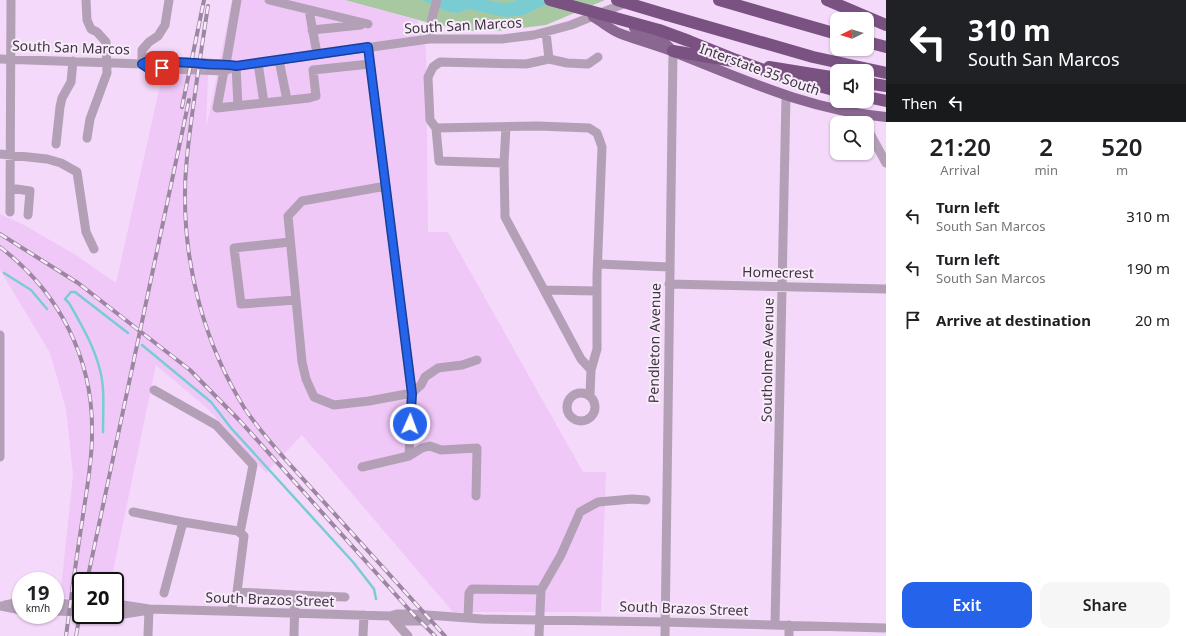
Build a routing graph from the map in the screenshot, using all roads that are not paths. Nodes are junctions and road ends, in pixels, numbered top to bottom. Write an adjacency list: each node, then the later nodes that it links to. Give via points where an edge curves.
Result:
1 (11, 0): 27 (street)
2 (86, 0): 31 (street, via 87,20 91,28 106,42)
3 (169, 0): 33 (street, via 164,25 158,36 142,50)
4 (237, 0): 36 (street)
5 (269, 0): 13 (street)
6 (436, 0): 19 (street)
7 (550, 0): 41 (highway, bridge, via 659,30 736,60)
8 (617, 0): 37 (highway, bridge, via 813,57)
9 (633, 0): 14 (street, South San Marcos)
10 (719, 0): 18 (highway)
11 (827, 0): 12 (highway)
12 (844, 4): 15 (highway)
13 (309, 10): 16 (street); 16 (street, via 368,24)
14 (593, 17): 17 (street, South San Marcos); 23 (main road, Interstate 35 South, via 618,32)
15 (886, 25)
16 (312, 30): 24 (street)
17 (546, 32): 19 (street, South San Marcos, via 502,39); 28 (street)
18 (830, 32)
19 (429, 39): 21 (street, South San Marcos)
20 (874, 44): 22 (highway)
21 (368, 47): 24 (street, South San Marcos); 34 (street)
22 (886, 47)
23 (673, 51): 38 (highway); 42 (main road, Interstate 35 South); 67 (street, Pendleton Avenue)
24 (317, 54): 29 (street, South San Marcos)
25 (598, 57): 28 (street, via 588,64)
26 (0, 59): 27 (street, South San Marcos)
27 (10, 59): 30 (street, South San Marcos); 57 (street)
28 (549, 59): 52 (street, via 526,64 440,62 433,67 428,77 430,120)
29 (279, 60): 32 (street, South San Marcos); 44 (street)
30 (73, 61): 31 (street, South San Marcos); 55 (street, via 71,82 62,98)
31 (107, 62): 33 (street, South San Marcos); 53 (street, via 107,73 90,119)
32 (258, 63): 35 (street, South San Marcos); 46 (street)
33 (142, 64): 36 (street, South San Marcos, via 148,68)
34 (370, 64): 44 (street, via 313,70 316,96); 60 (street)
35 (236, 66): 36 (street, South San Marcos); 47 (street)
36 (225, 67): 47 (street, via 217,108)
37 (886, 72)
38 (830, 77)
39 (874, 84): 40 (highway)
40 (886, 86)
41 (830, 89)
42 (786, 96): 48 (main road, Interstate 35 South); 69 (street, Southolme Avenue)
43 (874, 98): 45 (highway)
44 (287, 100): 46 (street)
45 (886, 100)
46 (264, 103): 47 (street)
47 (238, 106)
48 (852, 116)
49 (886, 117): 50 (main road, Interstate 35 South)
50 (874, 118)
51 (506, 127): 52 (street); 59 (street); 66 (street, via 589,128 597,133 602,147)
52 (436, 128): 59 (street, via 439,161)
53 (87, 138)
54 (874, 140): 58 (street)
55 (56, 144)
56 (0, 154): 57 (street)
57 (10, 155): 61 (street); 65 (street, via 47,159 77,172 86,232)
58 (885, 159)
59 (504, 162): 71 (street, via 505,217)
60 (386, 186): 64 (street, via 302,201 288,216); 79 (street)
61 (10, 188): 62 (street); 63 (street, via 30,190)
62 (10, 212)
63 (28, 215)
64 (290, 242): 73 (street); 73 (street, via 234,248 241,304)
65 (94, 249)
66 (598, 264): 67 (street); 72 (street)
67 (669, 266): 68 (street, Pendleton Avenue)
68 (669, 284): 69 (street, Homecrest); 107 (street, Pendleton Avenue)
69 (783, 286): 70 (street, Homecrest); 108 (street, Southolme Avenue)
70 (886, 289)
71 (544, 290): 72 (street); 76 (street, via 581,359)
72 (597, 291): 76 (street, via 597,349)
73 (296, 300): 79 (street, via 302,362 314,397 334,405)
74 (0, 335): 77 (street)
75 (477, 360): 79 (street, via 438,368 425,376 421,385)
76 (591, 370): 80 (street)
77 (0, 378): 82 (street)
78 (154, 390): 88 (street, via 216,424 253,465)
79 (412, 394): 81 (street)
80 (590, 395)
81 (409, 456): 83 (street); 84 (street, via 430,446 441,450 478,448)
82 (0, 457)
83 (362, 467)
84 (476, 496)
85 (646, 500): 89 (street, via 598,502 580,512 561,555)
86 (133, 512): 87 (street)
87 (182, 522): 88 (street); 91 (street)
88 (240, 533): 90 (street, via 244,536)
89 (541, 590): 104 (street, via 472,589 469,593); 106 (street)
90 (237, 592): 92 (street); 99 (street)
91 (164, 593)
92 (295, 595): 93 (street); 100 (street)
93 (345, 597)
94 (12, 604): 96 (street)
95 (124, 605): 98 (street, South Brazos Street)
96 (0, 606): 97 (street)
97 (12, 608)
98 (149, 609): 99 (street, South Brazos Street); 101 (street, South Brazos Street); 111 (street)
99 (231, 612): 100 (street, South Brazos Street)
100 (294, 613): 102 (street, South Brazos Street); 112 (street)
101 (124, 614)
102 (364, 615): 103 (street, South Brazos Street); 113 (street)
103 (390, 616): 104 (street, South Brazos Street, via 413,614); 105 (street, South Brazos Street, via 402,621 464,622); 114 (street)
104 (468, 617): 105 (street, South Brazos Street)
105 (482, 619): 106 (street, South Brazos Street)
106 (540, 619): 107 (street, South Brazos Street); 115 (street)
107 (664, 622): 108 (street, South Brazos Street); 116 (street, Pendleton Avenue)
108 (775, 625): 109 (street, South Brazos Street)
109 (789, 625): 110 (street, South Brazos Street); 117 (street)
110 (886, 628)
111 (148, 636)
112 (294, 636)
113 (363, 636)
114 (408, 636)
115 (539, 636)
116 (665, 636)
117 (789, 636)

